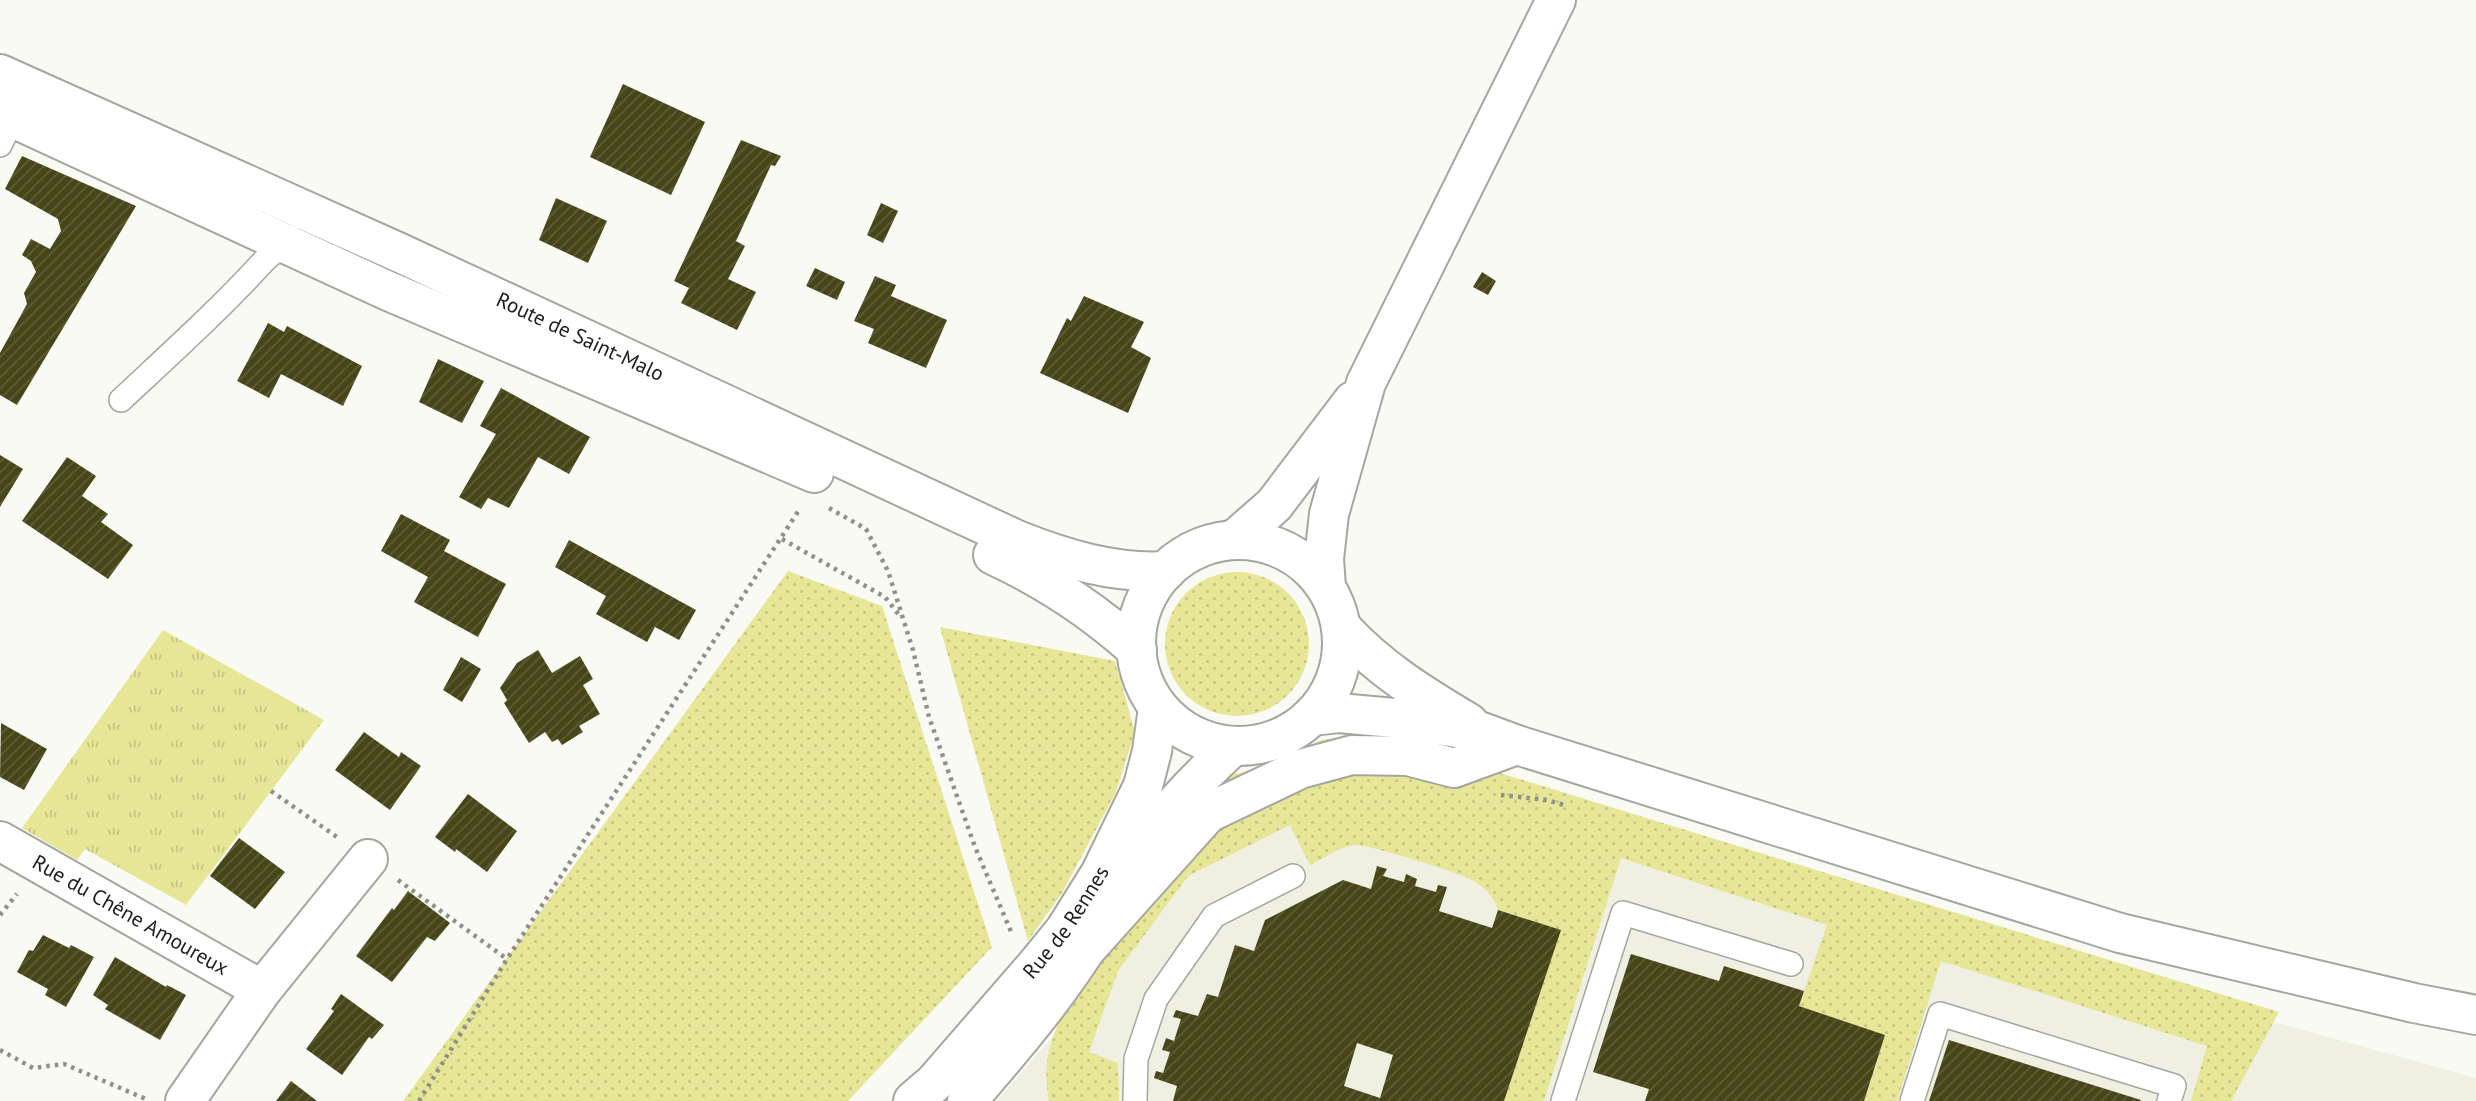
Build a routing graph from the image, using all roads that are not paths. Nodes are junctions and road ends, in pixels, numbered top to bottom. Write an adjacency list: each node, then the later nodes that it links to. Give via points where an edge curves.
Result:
1 (1556, 0): 3 (main road)
2 (1573, 0): 3 (main road)
3 (1508, 97): 7 (main road)
4 (8, 107): 5 (main road, Route de Saint-Malo); 6 (main road, Route de Saint-Malo)
5 (309, 212): 6 (lane); 10 (main road, Route de Saint-Malo, via 1017,540 1089,565 1139,573)
6 (285, 244): 8 (lane); 13 (main road, Route de Saint-Malo, via 818,475 1038,578)
7 (1366, 383): 9 (main road, via 1274,505); 11 (main road, via 1329,514)
8 (121, 400)
9 (1234, 540): 10 (main road, via 1197,550); 11 (main road, via 1286,551)
10 (1166, 571): 13 (main road, via 1143,608)
11 (1326, 587): 12 (main road)
12 (1341, 627): 15 (main road, via 1337,675); 16 (main road, via 1408,687)
13 (1137, 650): 14 (main road, via 1140,671)
14 (1158, 708): 18 (main road, via 1192,735); 26 (main road, Rue de Rennes, via 1143,786 1100,874 1065,930)
15 (1312, 716): 16 (main road, via 1339,713); 18 (main road, via 1275,740)
16 (1482, 732): 17 (main road)
17 (1517, 745): 22 (main road, via 1454,768 1408,756 1352,755 1300,769 1208,814); 25 (main road, via 2120,933)
18 (1233, 746): 22 (main road, Rue de Rennes, via 1196,779 1149,839)
19 (0, 841): 24 (main road, Rue du Chêne Amoureux)
20 (368, 859): 24 (main road)
21 (1293, 876): 29 (lane, via 1214,916 1156,999 1136,1059)
22 (1088, 947): 28 (main road, Rue de Rennes, via 1045,1010)
23 (1791, 964): 30 (lane, via 1623,913)
24 (262, 990): 27 (main road)
25 (2476, 1015)
26 (933, 1095)
27 (185, 1101)
28 (967, 1101)
29 (1135, 1101)
30 (1563, 1101)
31 (1912, 1101): 32 (lane, via 1940,1014 2174,1086)
32 (2169, 1101)

